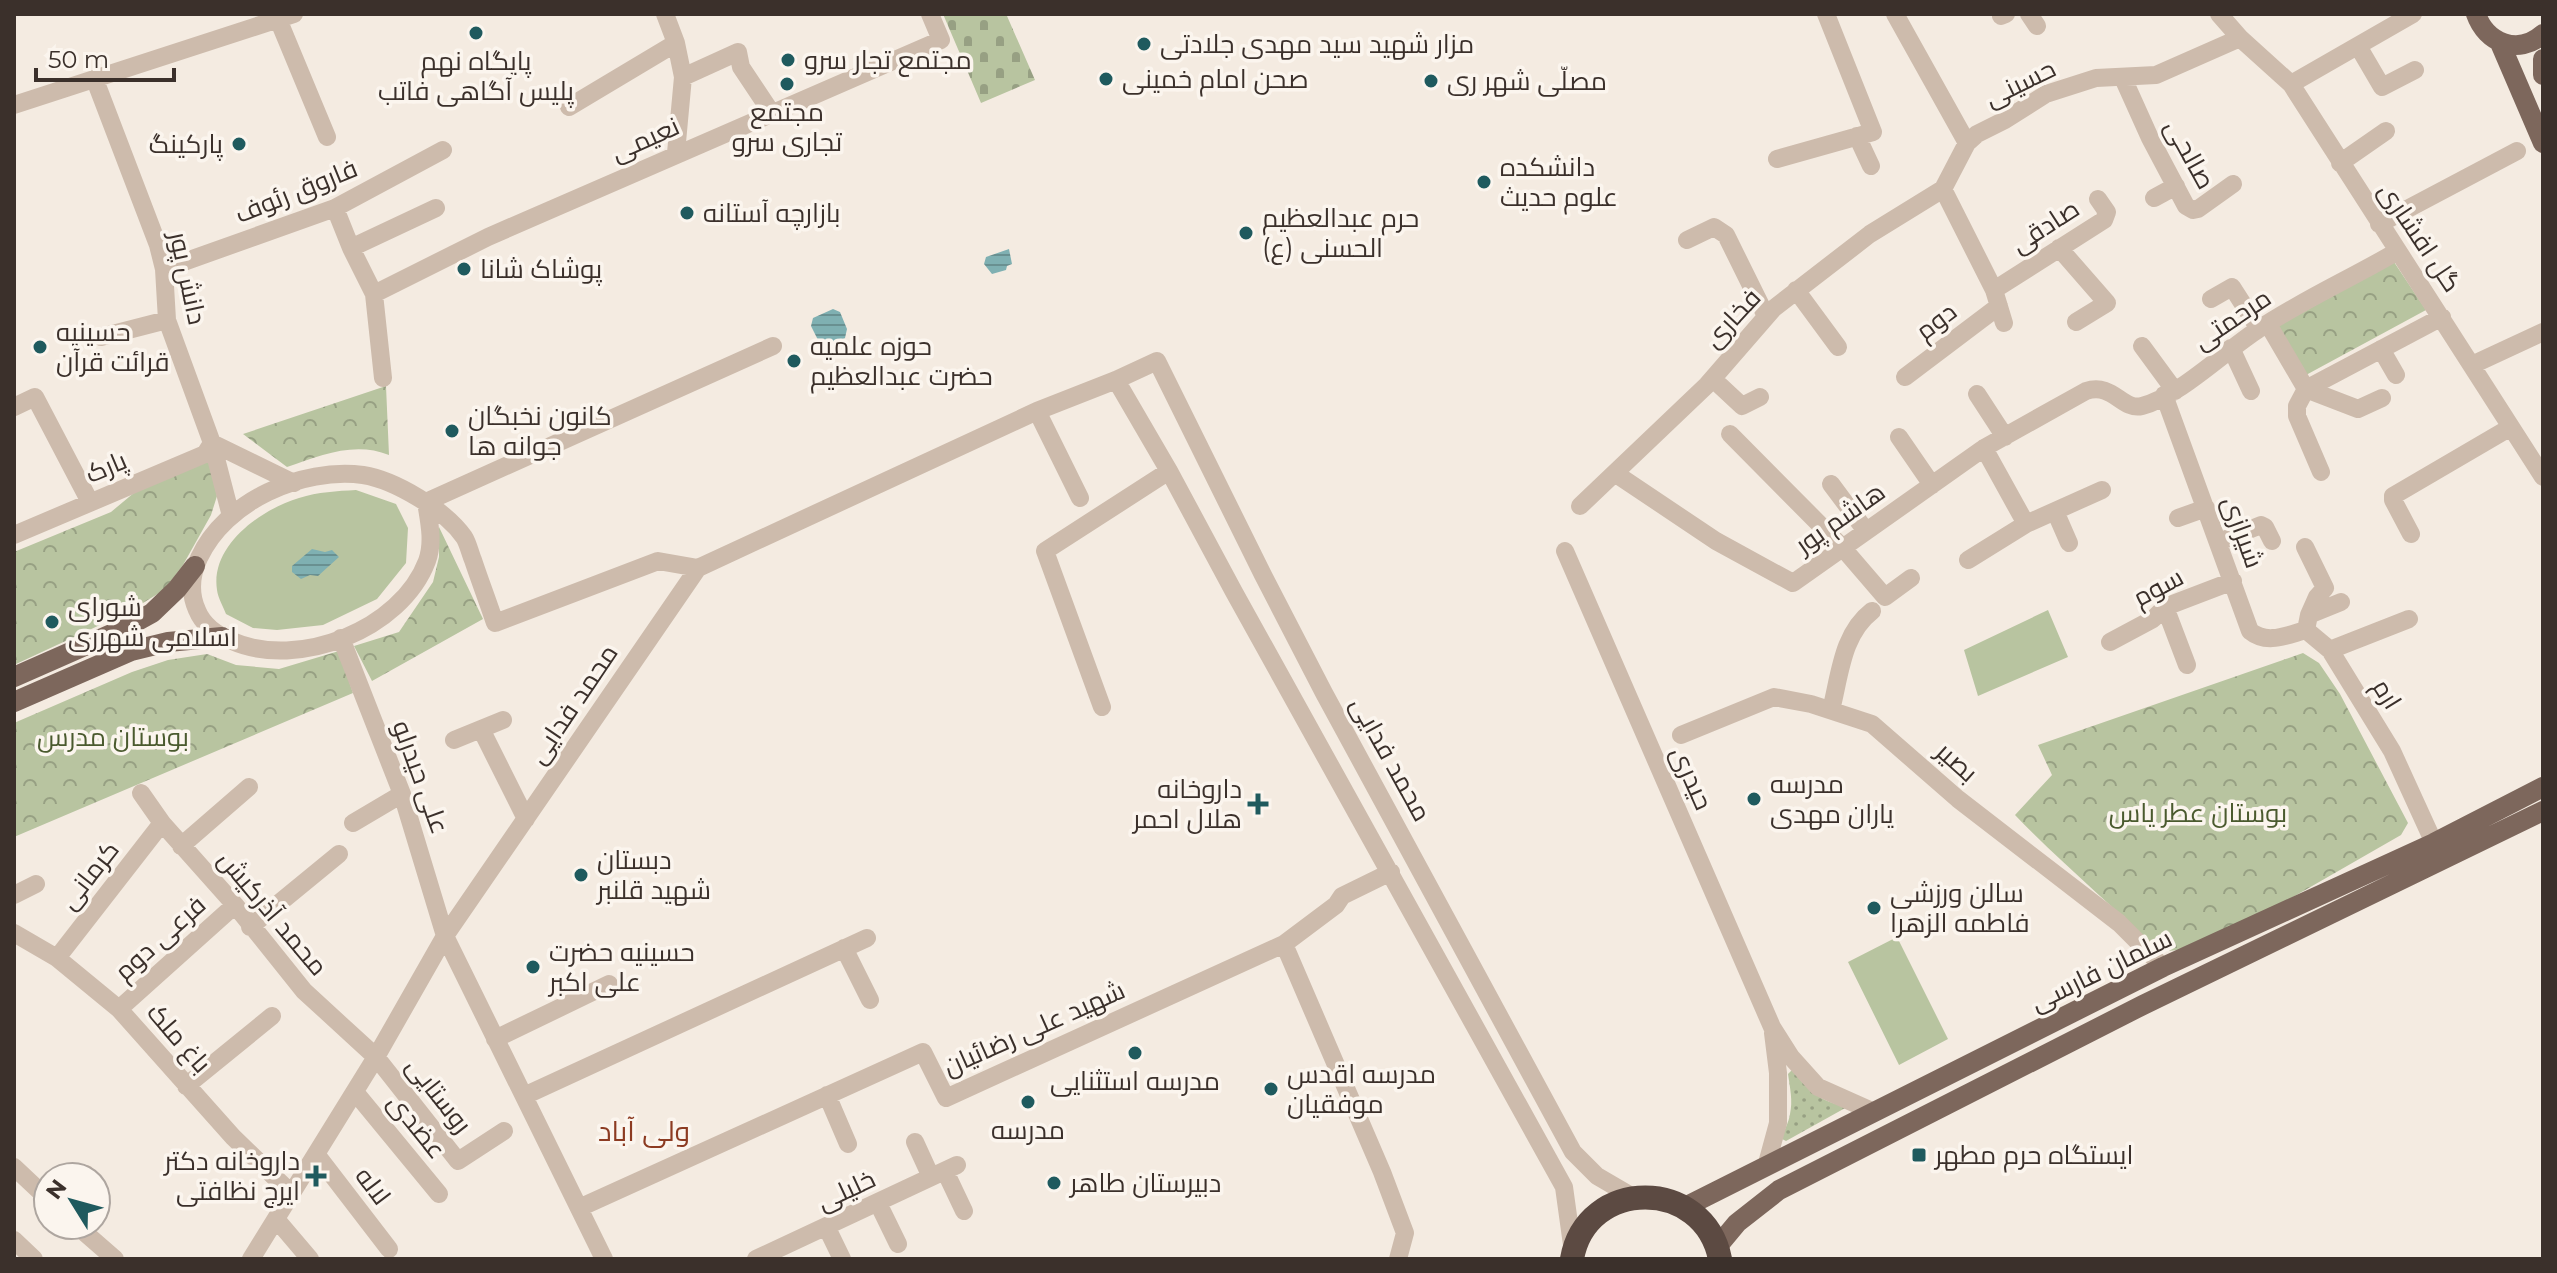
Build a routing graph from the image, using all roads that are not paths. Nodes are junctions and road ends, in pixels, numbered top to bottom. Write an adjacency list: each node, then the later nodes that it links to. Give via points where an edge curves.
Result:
1 (665, 14): 11 (street)
2 (930, 14): 23 (street, نعیمی, via 941,40)
3 (1826, 14): 25 (street, via 1873,132)
4 (1895, 14): 27 (street)
5 (2219, 14): 10 (street)
6 (2413, 14): 13 (street)
7 (2476, 14): 12 (main road, via 2488,36)
8 (286, 16): 19 (street); 26 (street)
9 (2543, 34): 12 (main road, via 2525,44)
10 (2240, 38): 18 (street, حسینی, via 2156,75); 20 (street, گل افشاری)
11 (676, 43): 17 (street); 22 (street)
12 (2500, 43): 28 (main road)
13 (2358, 46): 15 (street, via 2382,87); 20 (street)
14 (2543, 59): 16 (main road)
15 (2415, 70)
16 (2543, 75)
17 (683, 77): 23 (street, via 738,52 741,67); 31 (street)
18 (2123, 78): 27 (street, حسینی, via 2096,78 2046,94); 36 (street, صالحی)
19 (95, 80): 21 (street); 47 (street, دانش پور)
20 (2291, 84): 33 (street, گل افشاری)
21 (15, 101)
22 (569, 107)
23 (771, 112): 31 (street, نعیمی)
24 (2386, 131): 33 (street)
25 (1857, 136): 32 (street); 34 (street)
26 (327, 137)
27 (1967, 143): 37 (street)
28 (2543, 143)
29 (443, 150): 40 (street, فاروق رئوف)
30 (2517, 151): 42 (street)
31 (676, 153): 49 (street, نعیمی)
32 (1777, 159)
33 (2340, 163): 42 (street, گل افشاری)
34 (1871, 166)
35 (2233, 184): 36 (street, صالحی, via 2193,210)
36 (2176, 186): 38 (street)
37 (1943, 189): 48 (street, فخاری, via 1870,234); 51 (street)
38 (2154, 198)
39 (2098, 199): 45 (street, صادقی, via 2107,216)
40 (335, 208): 44 (street); 47 (street, فاروق رئوف)
41 (436, 208): 44 (street)
42 (2379, 224): 46 (street, گل افشاری)
43 (1687, 240): 52 (street, via 1714,227 1726,235)
44 (351, 248): 49 (street)
45 (2059, 248): 51 (street, صادقی); 55 (street, via 2107,303)
46 (2396, 252): 53 (street, گل افشاری); 56 (street, مرحمتی)
47 (164, 269): 54 (street, دانش پور)
48 (1796, 290): 52 (street, فخاری); 61 (street)
49 (374, 294): 67 (street)
50 (2211, 299): 56 (street, via 2232,287)
51 (1999, 306): 66 (street, دوم, via 1978,311)
52 (1766, 316): 68 (street, فخاری)
53 (2442, 317): 63 (street); 64 (street, گل افشاری)
54 (167, 320): 58 (street); 83 (street, دانش پور)
55 (2076, 322)
56 (2263, 326): 62 (street, مرحمتی); 71 (street)
57 (2543, 332): 64 (street)
58 (101, 337)
59 (773, 346): 95 (street)
60 (2142, 346): 73 (street, شیرازی)
61 (1838, 347)
62 (2231, 348): 72 (street); 73 (street, مرحمتی)
63 (2381, 349): 65 (street); 71 (street)
64 (2472, 365): 79 (street, گل افشاری)
65 (2396, 375)
66 (1905, 377)
67 (383, 378)
68 (1713, 379): 75 (street, via 1742,406); 87 (street, فخاری)
69 (1116, 380): 78 (street, محمد فدایی); 85 (street); 114 (street, محمد فدایی, via 1157,361)
70 (2096, 387): 73 (street, مرحمتی, via 2134,406); 82 (street, هاشم پور)
71 (2306, 389): 76 (street, via 2358,409); 86 (street, via 2297,416)
72 (2251, 391)
73 (2170, 393): 97 (street, شیرازی)
74 (1977, 394): 82 (street)
75 (1760, 397)
76 (2382, 398)
77 (14, 407): 94 (street, via 35,397)
78 (1037, 411): 93 (street); 113 (street, محمد فدایی)
79 (2511, 427): 88 (street, گل افشاری); 103 (street, via 2393,496)
80 (1730, 434): 108 (street)
81 (1899, 437): 91 (street)
82 (2005, 437): 84 (street, هاشم پور)
83 (212, 443): 89 (street); 94 (street, پارک, via 205,454); 99 (street, دانش پور)
84 (1984, 448): 91 (street, هاشم پور); 101 (street)
85 (1169, 471): 117 (street); 130 (street, via 1045,551)
86 (2321, 472)
87 (1616, 474): 96 (street, فخاری); 108 (street, هاشم پور, via 1716,541 1793,583)
88 (2543, 477)
89 (294, 483): 95 (street, via 317,476 363,475); 99 (street)
90 (1831, 484): 102 (street)
91 (1932, 485): 102 (street, هاشم پور)
92 (2102, 490): 98 (street)
93 (1080, 498)
94 (90, 502): 104 (street, پارک)
95 (426, 502): 113 (street, via 465,538 495,623 658,561); 124 (street, via 431,543 419,577 391,609)
96 (1580, 506)
97 (2206, 508): 100 (street); 106 (street, شیرازی)
98 (2055, 511): 101 (street); 107 (street)
99 (231, 516): 112 (street)
100 (2178, 518)
101 (2026, 524): 111 (street)
102 (1866, 531): 108 (street, هاشم پور)
103 (2411, 534)
104 (14, 535)
105 (2272, 541): 106 (street, via 2261,525)
106 (2219, 542): 116 (street, شیرازی)
107 (2069, 543)
108 (1842, 547): 115 (street, via 1885,597)
109 (1565, 551): 163 (street, حیدری)
110 (2313, 553): 122 (street, via 2325,588)
111 (1968, 560)
112 (195, 566): 123 (street, via 193,599 203,621); 128 (main road, via 152,613)
113 (698, 568): 141 (street, محمد فدایی)
114 (1263, 575): 117 (street); 181 (street, محمد فدایی, via 1573,1152 1597,1176)
115 (1911, 578)
116 (2233, 581): 119 (street, سوم); 122 (street, شیرازی, via 2250,631 2258,638 2271,639)
117 (1234, 592): 147 (street)
118 (2341, 602): 122 (street)
119 (2165, 607): 125 (street, سوم); 127 (street)
120 (1872, 611): 131 (street, via 1848,640)
121 (2409, 619): 126 (street)
122 (2308, 622): 126 (street, ارم)
123 (222, 637): 124 (street, via 260,650 305,649); 129 (main road, via 131,651)
124 (341, 638): 139 (street, علی حیدرلو)
125 (2110, 642)
126 (2330, 650): 144 (street, ارم, via 2392,751)
127 (2187, 665)
128 (14, 677)
129 (14, 702)
130 (1102, 707)
131 (1831, 710): 134 (street, بصیر, via 1774,697); 158 (street, بصیر, via 1872,724 1889,737 1958,799 2119,923)
132 (503, 720): 133 (street)
133 (481, 729): 135 (street); 141 (street)
134 (1681, 735)
135 (454, 740)
136 (249, 787): 145 (street)
137 (2543, 787): 144 (main road, سلمان فارسی)
138 (141, 793): 142 (street, محمد آذرکیش)
139 (402, 794): 143 (street); 153 (street, علی حیدرلو)
140 (2543, 811): 192 (main road, سلمان فارسی, via 1779,1190 1737,1223)
141 (526, 819): 153 (street, محمد فدایی)
142 (162, 823): 145 (street, محمد آذرکیش); 157 (street, کرمانی)
143 (353, 823)
144 (2434, 843): 158 (main road, سلمان فارسی)
145 (181, 846): 150 (street, محمد آذرکیش)
146 (339, 854): 151 (street)
147 (1391, 872): 155 (street, شهید علی رضائیان, via 1342,896); 193 (street, via 1564,1187)
148 (36, 884): 149 (street)
149 (14, 895)
150 (235, 905): 151 (street, محمد آذرکیش); 161 (street, فرعی دوم)
151 (250, 927): 165 (street, محمد آذرکیش, via 304,991)
152 (14, 934): 157 (street, باغ ملک)
153 (445, 936): 164 (street, علی حیدرلو); 165 (street, محمد فدایی)
154 (867, 938): 156 (street)
155 (1284, 944): 168 (street, شهید علی رضائیان, via 946,1098 923,1052); 201 (street, via 1405,1233)
156 (844, 948): 160 (street); 169 (street)
157 (57, 958): 161 (street, باغ ملک)
158 (2163, 967): 170 (main road, سلمان فارسی)
159 (609, 984): 164 (street)
160 (870, 1000)
161 (119, 1009): 166 (street, باغ ملک)
162 (272, 1016): 166 (street)
163 (1772, 1027): 170 (street, via 1818,1087); 176 (street, via 1778,1123)
164 (495, 1039): 169 (street, علی حیدرلو)
165 (376, 1057): 167 (street, محمد فدایی); 171 (street, روستایی, via 458,1161)
166 (186, 1086): 179 (street, باغ ملک)
167 (355, 1092): 174 (street, محمد فدایی); 180 (street, عضدی)
168 (827, 1095): 173 (street); 184 (street, شهید علی رضائیان)
169 (524, 1096): 184 (street, علی حیدرلو)
170 (1874, 1112): 176 (main road, سلمان فارسی)
171 (504, 1131)
172 (915, 1142): 177 (street)
173 (848, 1144)
174 (316, 1154): 179 (street, محمد فدایی); 191 (street, لاله)
175 (14, 1167): 178 (street)
176 (1766, 1167): 183 (main road, سلمان فارسی)
177 (944, 1171): 182 (street, خلیلی); 185 (street)
178 (32, 1184)
179 (292, 1194): 186 (street, محمد فدایی)
180 (439, 1194)
181 (1633, 1197): 183 (highway, via 1651,1196); 193 (highway, via 1595,1216)
182 (878, 1203): 187 (street, خلیلی); 190 (street)
183 (1685, 1207): 192 (highway, via 1704,1224)
184 (579, 1208): 198 (street, علی حیدرلو)
185 (964, 1211)
186 (276, 1219): 194 (street, محمد فدایی); 197 (street)
187 (827, 1228): 199 (street, خلیلی); 200 (street)
188 (14, 1240): 195 (street)
189 (94, 1241): 196 (street)
190 (898, 1244)
191 (389, 1249)
192 (1719, 1253)
193 (1572, 1256)
194 (254, 1257)
195 (34, 1259)
196 (115, 1259)
197 (310, 1259)
198 (604, 1259)
199 (756, 1259)
200 (842, 1259)
201 (1398, 1259)

